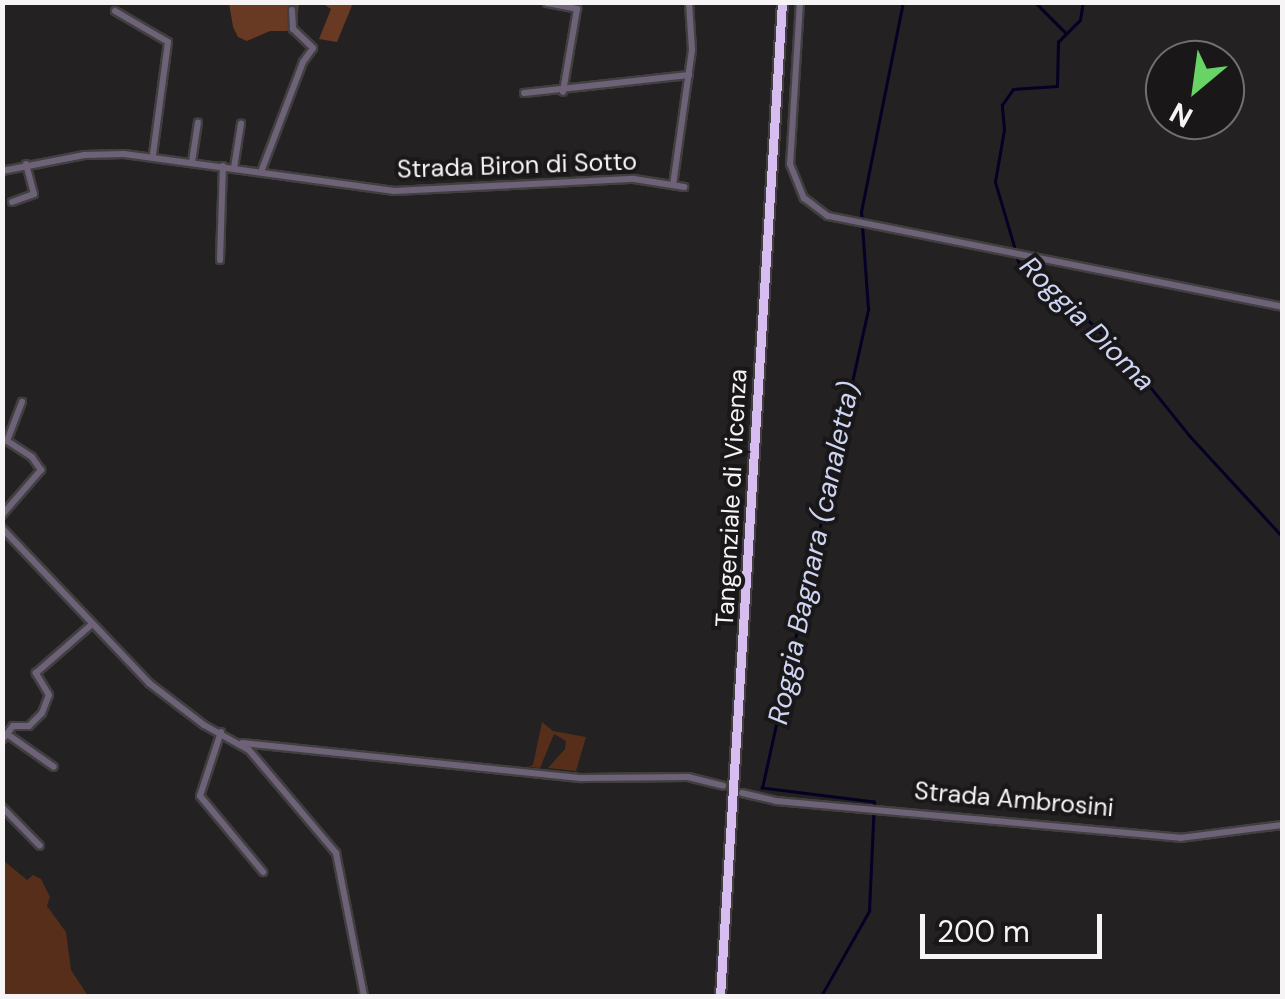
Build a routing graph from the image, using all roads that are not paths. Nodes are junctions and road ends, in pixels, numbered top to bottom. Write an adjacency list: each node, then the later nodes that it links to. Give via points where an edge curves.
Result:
1 (689, 2): 7 (street)
2 (782, 2): 39 (highway, Tangenziale di Vicenza)
3 (800, 2): 23 (street, via 790,164 804,198 828,216)
4 (547, 3): 8 (street, via 576,8)
5 (292, 10): 18 (street, via 293,29 313,48)
6 (115, 11): 12 (street, via 168,42)
7 (689, 75): 8 (street); 19 (street)
8 (563, 92): 9 (street)
9 (524, 93)
10 (198, 122): 13 (street)
11 (241, 124): 16 (street)
12 (152, 154): 13 (street, Strada Biron di Sotto); 14 (street, Strada Biron di Sotto)
13 (192, 162): 15 (street, Strada Biron di Sotto)
14 (26, 164): 17 (street, Strada Biron di Sotto); 21 (street, via 34,194)
15 (223, 166): 16 (street, Strada Biron di Sotto); 22 (street)
16 (234, 168): 18 (street, Strada Biron di Sotto)
17 (2, 172)
18 (261, 172): 19 (street, Strada Biron di Sotto, via 394,192 634,179)
19 (674, 185): 20 (street, Strada Biron di Sotto)
20 (684, 187)
21 (12, 202)
22 (220, 260)
23 (1282, 307)
24 (22, 402): 25 (street, via 7,442 41,470)
25 (2, 515)
26 (4, 531): 27 (street)
27 (91, 625): 28 (street, via 149,682); 29 (street, via 38,670 48,689 46,706 29,726 13,726)
28 (220, 732): 30 (street); 37 (street, via 200,796)
29 (5, 737): 31 (street)
30 (241, 742): 32 (street, via 582,778 688,777); 38 (street, via 336,853)
31 (54, 767)
32 (723, 786)
33 (742, 793): 35 (street, Strada Ambrosini, via 1180,838)
34 (2, 807): 36 (street)
35 (1282, 826)
36 (40, 846)
37 (263, 872)
38 (364, 996)
39 (720, 996)

